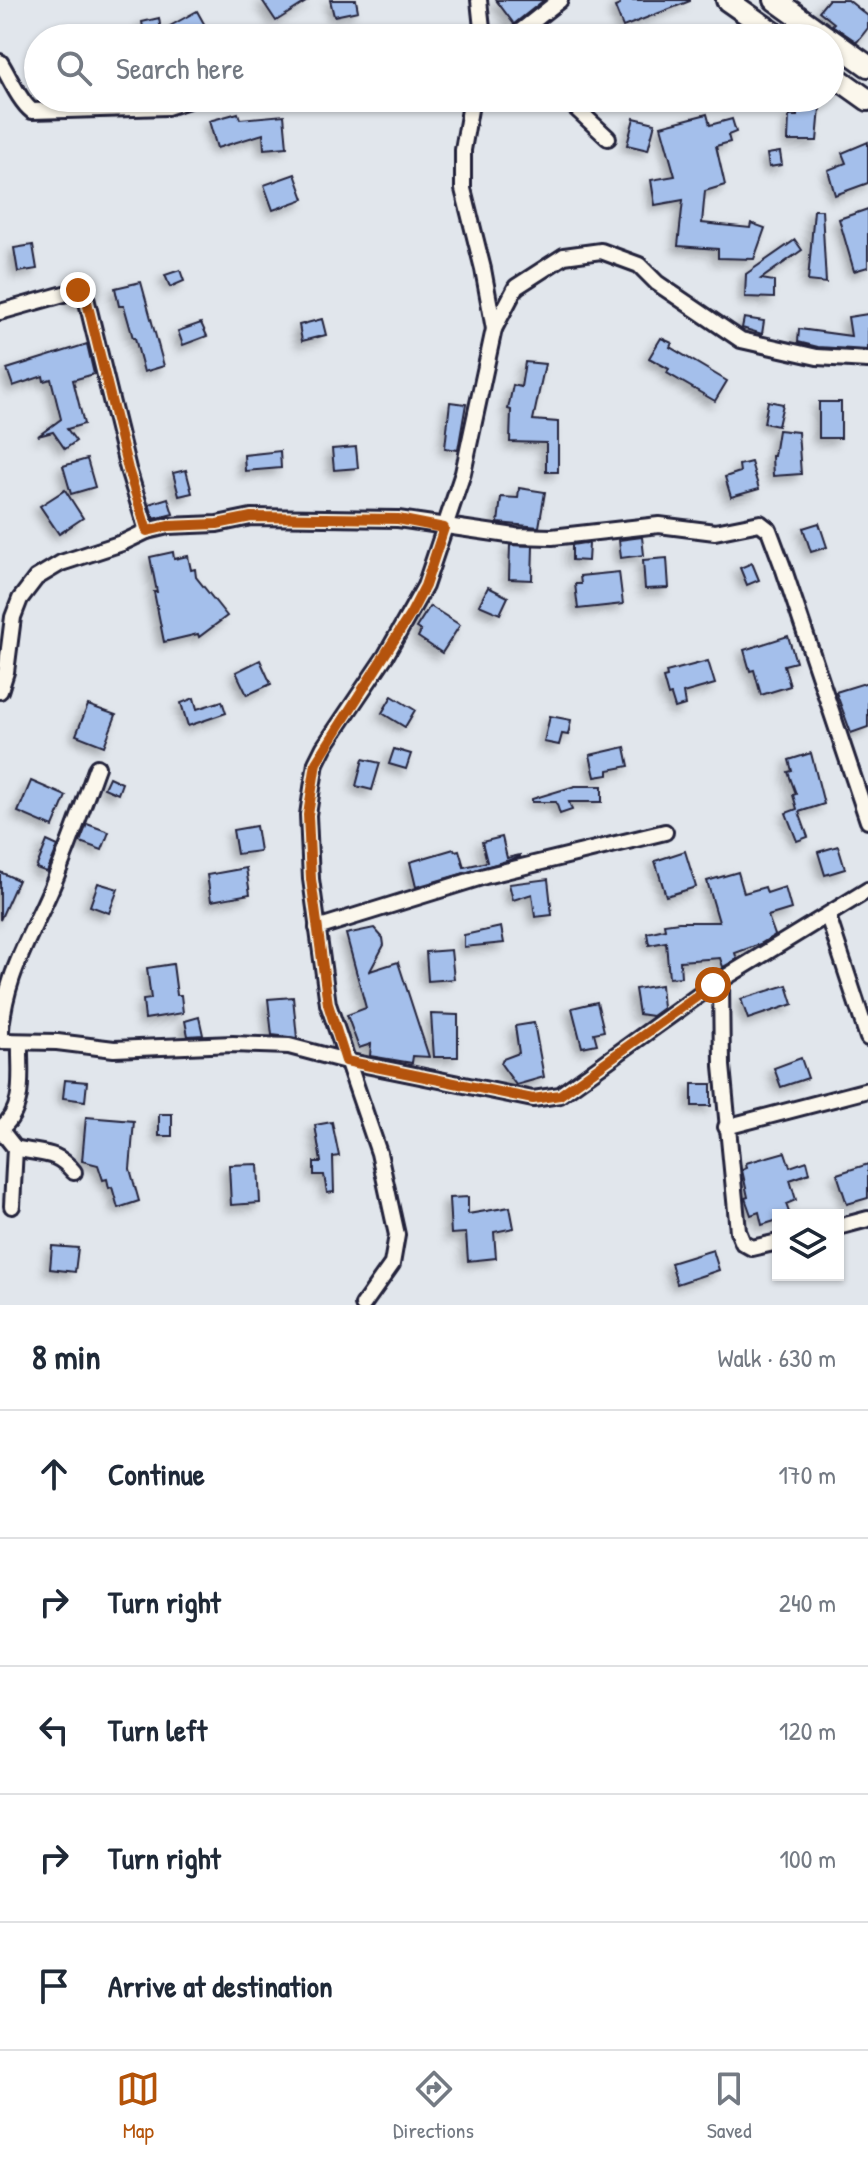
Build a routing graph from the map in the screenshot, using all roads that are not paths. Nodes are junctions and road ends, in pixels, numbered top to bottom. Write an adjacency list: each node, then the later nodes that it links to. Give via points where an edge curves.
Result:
1 (479, 0): 5 (street)
2 (560, 0): 6 (street)
3 (727, 0): 7 (street)
4 (775, 0): 8 (street)
5 (482, 24)
6 (530, 24)
7 (761, 24)
8 (808, 24)
9 (844, 49): 11 (street)
10 (0, 62): 14 (street)
11 (868, 66)
12 (844, 83): 13 (street)
13 (868, 100)
14 (24, 105)
15 (468, 112): 19 (street, via 463,189)
16 (580, 112): 17 (street)
17 (608, 138)
18 (0, 312): 22 (street, via 64,292 78,290 86,298)
19 (494, 329): 20 (street, via 516,287 535,272 564,256 601,251 639,265 741,340 817,357); 21 (street, via 463,473)
20 (868, 360)
21 (444, 528): 22 (street, via 398,519 251,517); 25 (street, via 552,537 659,525 715,532 760,523 769,530 784,570); 29 (street, via 410,615 316,763 308,815)
22 (147, 531): 23 (street, via 61,563 36,578 13,617)
23 (0, 691)
24 (97, 767): 32 (street, via 52,887 9,981)
25 (868, 821)
26 (665, 832): 29 (street, via 485,876)
27 (868, 890): 28 (street)
28 (828, 916): 30 (street); 31 (street)
29 (317, 928): 34 (street, via 328,1004)
30 (721, 981): 34 (street, via 560,1095 533,1099); 36 (street)
31 (868, 1038)
32 (0, 1041): 33 (street)
33 (20, 1042): 34 (street, via 114,1049 289,1046); 37 (street, via 19,1104)
34 (346, 1061): 44 (street, via 379,1153 397,1235 392,1264)
35 (868, 1090): 36 (street)
36 (726, 1127): 43 (street, via 743,1243 752,1248)
37 (0, 1129): 38 (street)
38 (15, 1148): 39 (street, via 52,1154); 40 (street)
39 (74, 1172)
40 (12, 1206)
41 (868, 1219): 42 (street)
42 (844, 1225)
43 (772, 1243)
44 (363, 1305)

